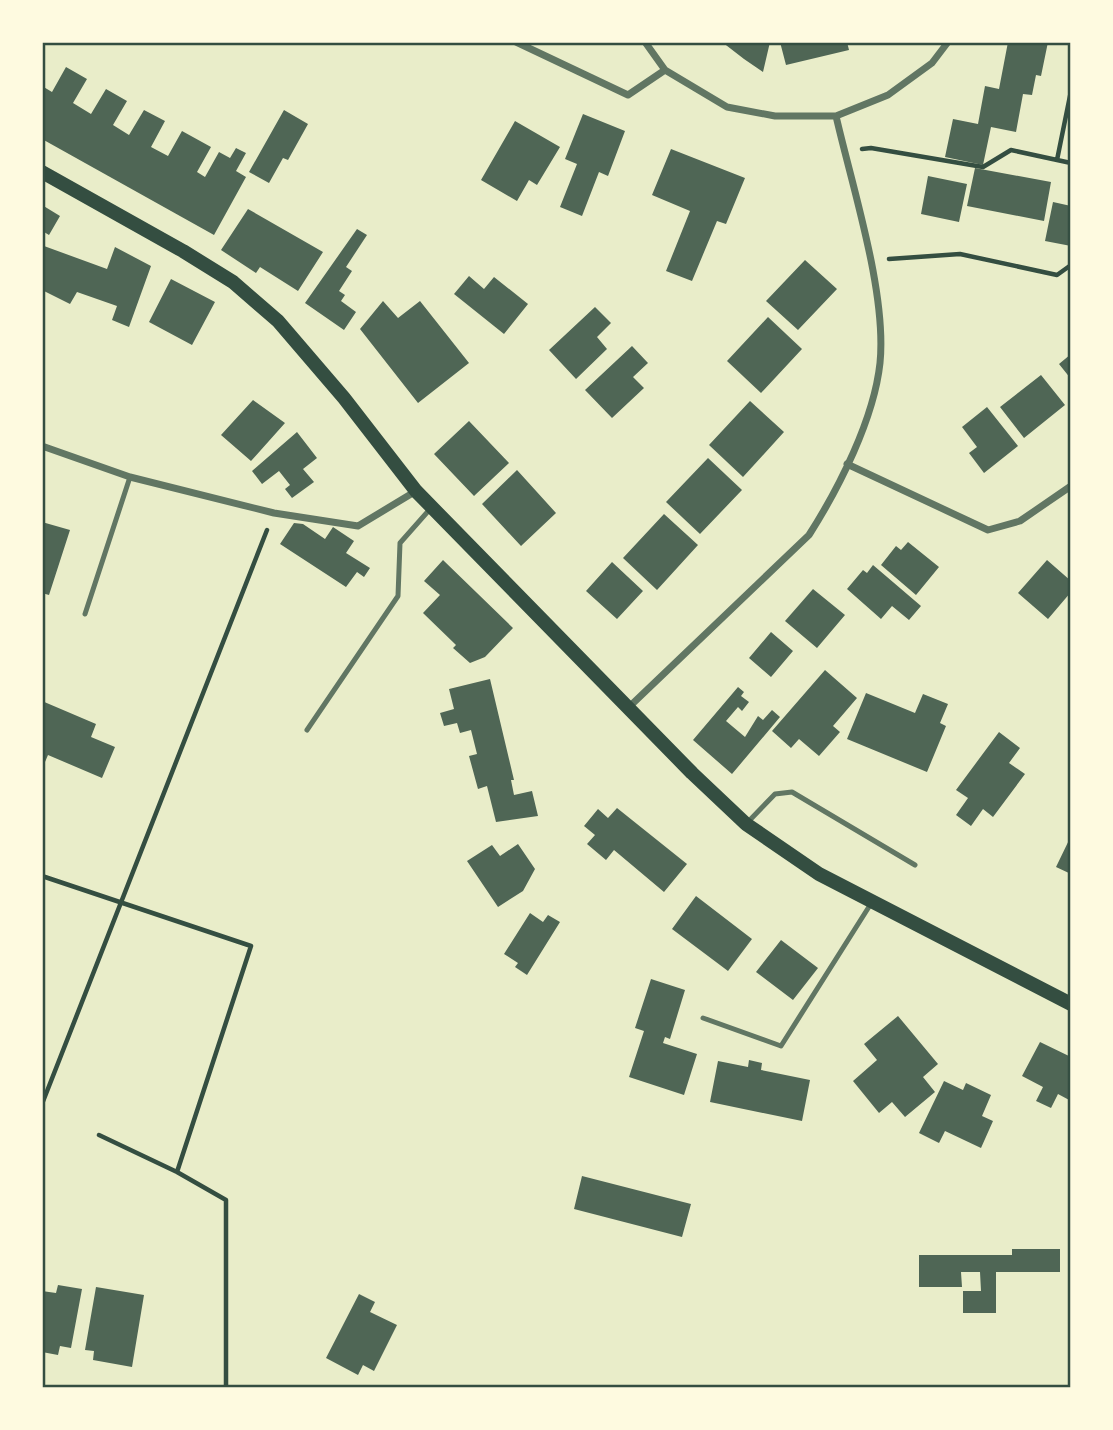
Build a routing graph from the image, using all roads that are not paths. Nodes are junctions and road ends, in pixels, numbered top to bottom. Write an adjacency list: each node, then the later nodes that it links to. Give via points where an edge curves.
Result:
1 (516, 42): 4 (street, via 628,95)
2 (645, 42): 4 (street)
3 (948, 42): 5 (street, via 932,63 888,95)
4 (665, 70): 5 (street, via 727,107 775,116)
5 (836, 116): 8 (street, via 880,327 880,363 869,409)
6 (42, 172): 11 (main road, via 233,282 314,361)
7 (42, 446): 9 (street)
8 (847, 464): 10 (street, via 988,530 1020,521); 14 (street, via 810,535)
9 (130, 477): 11 (street, via 274,513 358,526); 13 (lane)
10 (1071, 486)
11 (416, 491): 12 (main road)
12 (432, 506): 14 (main road); 15 (lane, via 400,543 398,596)
13 (85, 614)
14 (628, 708): 16 (main road)
15 (307, 730)
16 (746, 824): 17 (lane, via 775,794 792,792); 18 (main road, via 819,874)
17 (915, 865)
18 (872, 902): 19 (main road); 20 (lane, via 781,1046)
19 (1071, 1004)
20 (703, 1018)

